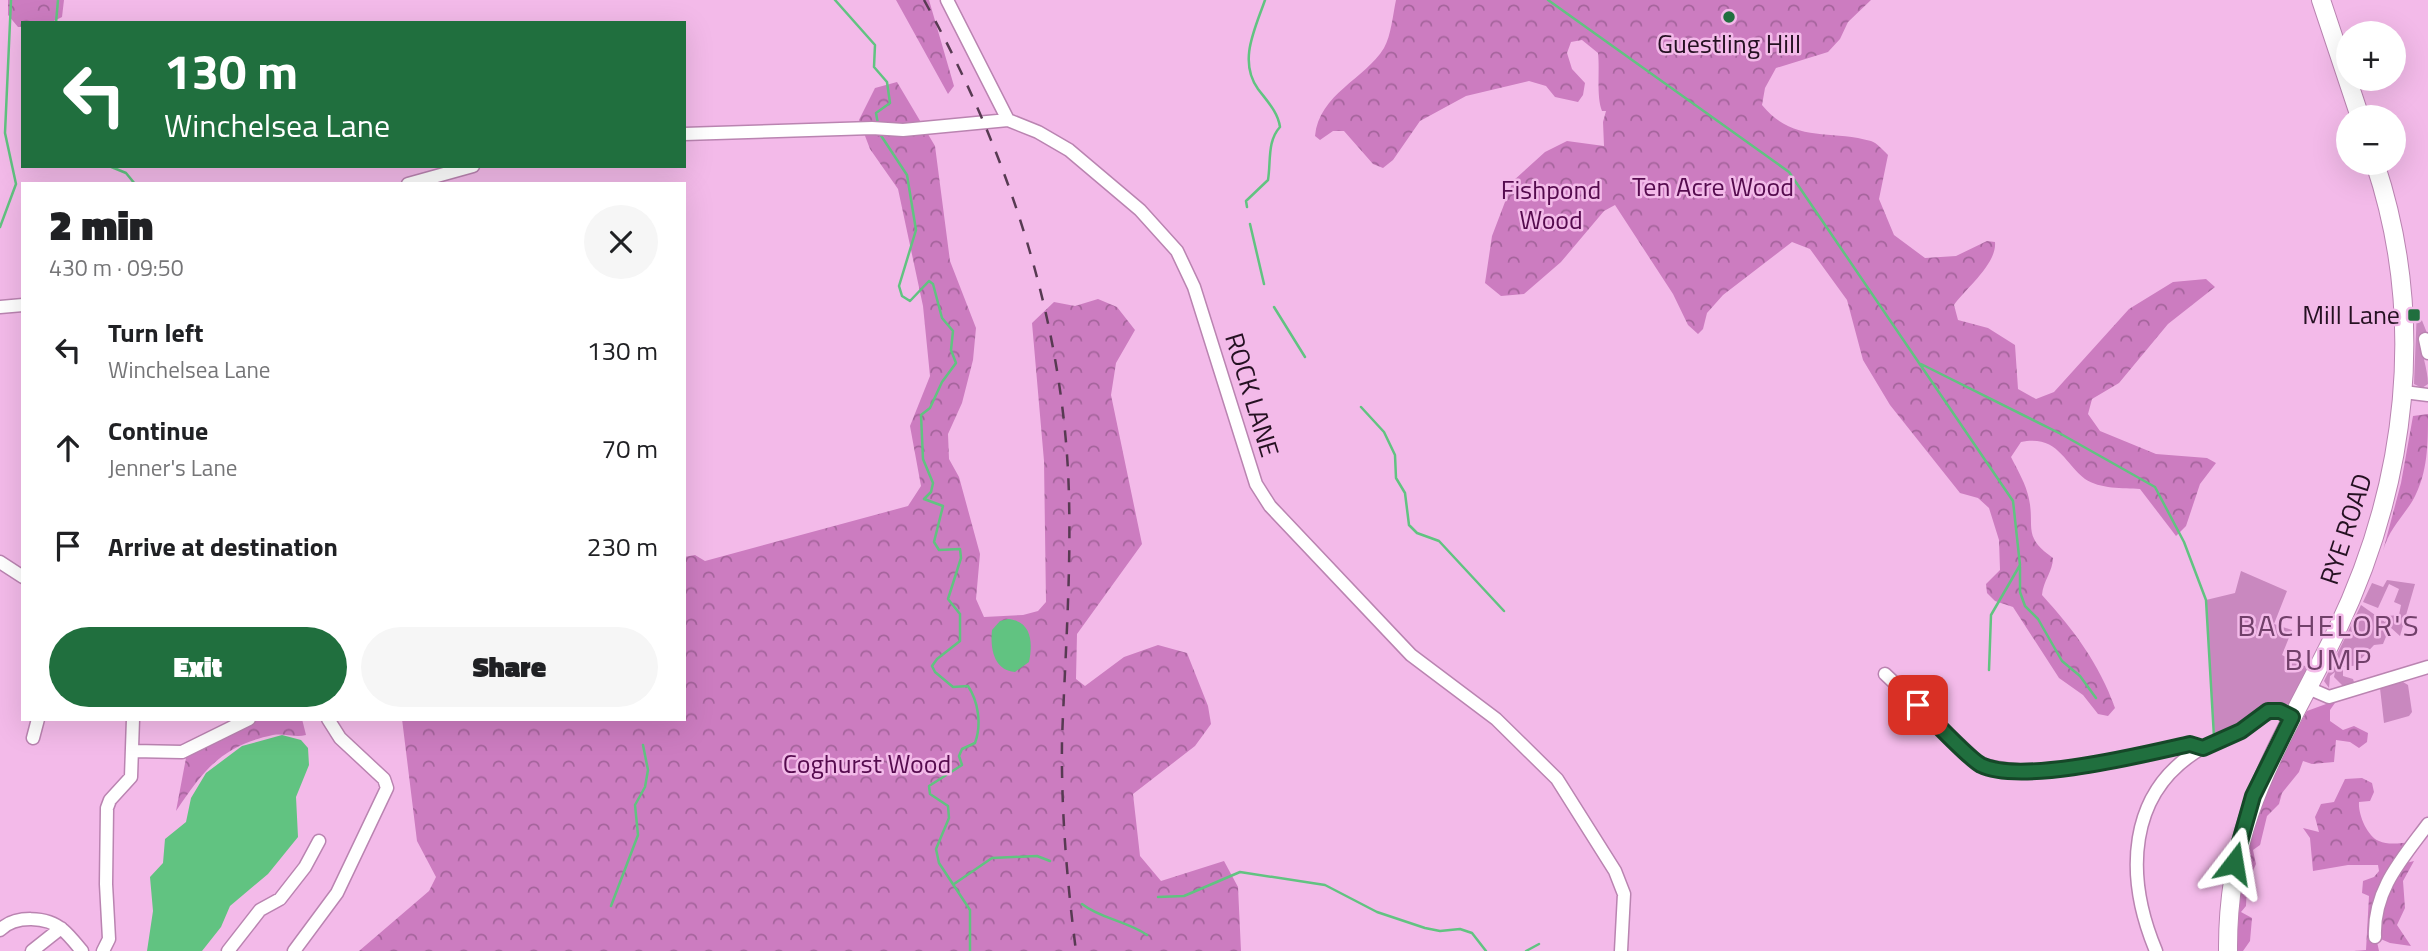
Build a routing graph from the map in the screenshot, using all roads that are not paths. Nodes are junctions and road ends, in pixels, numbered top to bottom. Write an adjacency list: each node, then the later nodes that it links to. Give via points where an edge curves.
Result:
1 (947, 0): 4 (street)
2 (2321, 0): 3 (highway)
3 (2356, 105)
4 (1009, 120): 5 (street, ROCK LANE, via 903,130); 38 (street, ROCK LANE, via 1069,150 1140,211 1177,251 1194,287 1256,484 1270,506 1411,656 1496,719 1557,779 1615,871 1624,894)
5 (686, 134)
6 (466, 168): 8 (street)
7 (2378, 175): 13 (highway, RYE ROAD, via 2394,238 2405,332)
8 (415, 182)
9 (21, 305): 10 (street)
10 (0, 307)
11 (2425, 340): 12 (street)
12 (2428, 353)
13 (2404, 392): 14 (street); 19 (highway, RYE ROAD, via 2376,533 2351,599)
14 (2428, 394)
15 (0, 562): 16 (street)
16 (21, 576)
17 (2428, 667): 19 (street, via 2329,697)
18 (1885, 674): 26 (street, via 1980,764 2000,770 2067,767 2190,744)
19 (2308, 688): 20 (highway, RYE ROAD)
20 (2292, 717): 26 (street, via 2268,711 2241,731); 40 (highway, RYE ROAD, via 2242,831 2229,895)
21 (37, 721): 25 (street)
22 (130, 721): 27 (street)
23 (245, 721): 27 (street, via 182,752)
24 (329, 721): 37 (street, via 340,738 384,779 387,789 337,893)
25 (33, 738)
26 (2203, 748): 39 (street, via 2158,786 2141,827 2139,893)
27 (134, 751): 35 (street, via 131,777 107,808 109,939)
28 (2428, 824): 32 (street, via 2384,885 2374,919)
29 (319, 841): 36 (street, via 281,899 260,910)
30 (61, 928): 31 (street, via 36,919 10,922); 33 (street); 34 (street)
31 (0, 930)
32 (2375, 937)
33 (32, 951)
34 (82, 951)
35 (103, 951)
36 (228, 951)
37 (294, 951)
38 (1621, 951)
39 (2156, 951)
40 (2228, 951)

